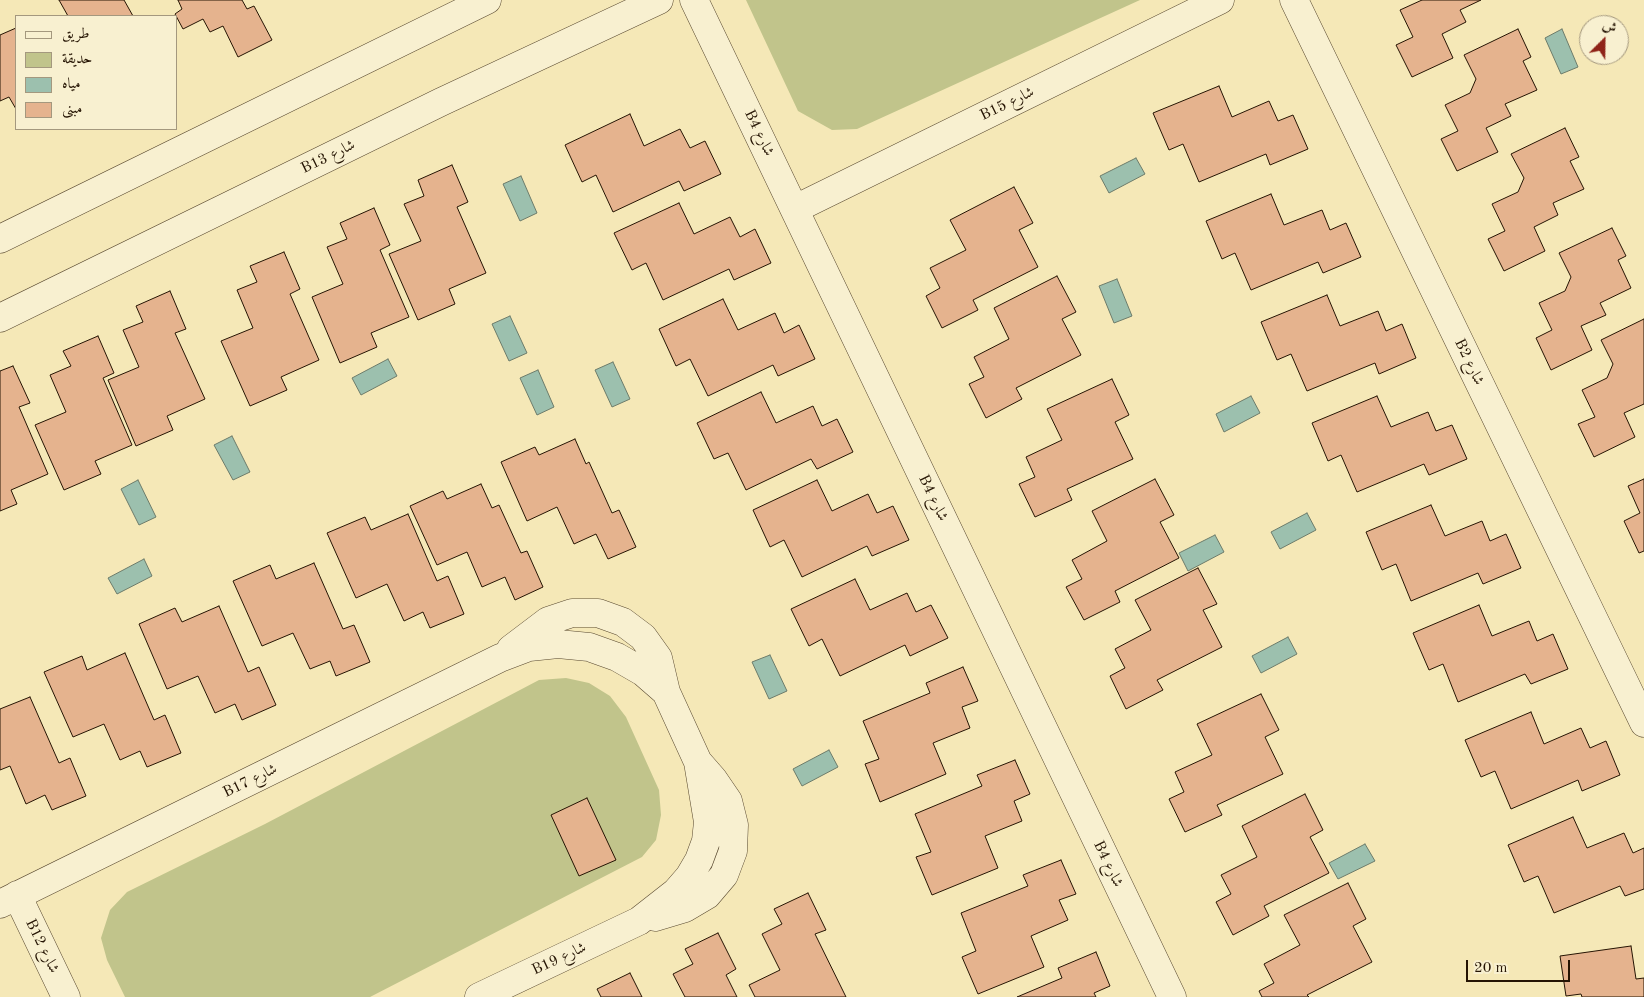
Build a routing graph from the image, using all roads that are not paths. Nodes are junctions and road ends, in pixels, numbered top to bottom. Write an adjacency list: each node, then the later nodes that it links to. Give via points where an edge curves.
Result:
1 (488, 0): 7 (street)
2 (659, 0): 8 (street, B13 شارع, via 432,106)
3 (694, 0): 6 (street, B4 شارع)
4 (1220, 0): 6 (street, B15 شارع)
5 (1294, 0): 10 (street, B2 شارع)
6 (795, 209): 14 (street, B4 شارع)
7 (0, 239)
8 (0, 318)
9 (666, 692): 11 (street, B17 شارع, via 658,658 643,637 623,622 598,613 572,613 548,621 500,658); 13 (street, B19 شارع, via 698,762 708,822 706,841 689,877 676,892 639,921)
10 (1644, 723)
11 (9, 900): 12 (street, B12 شارع)
12 (66, 997)
13 (479, 997)
14 (1172, 997)

